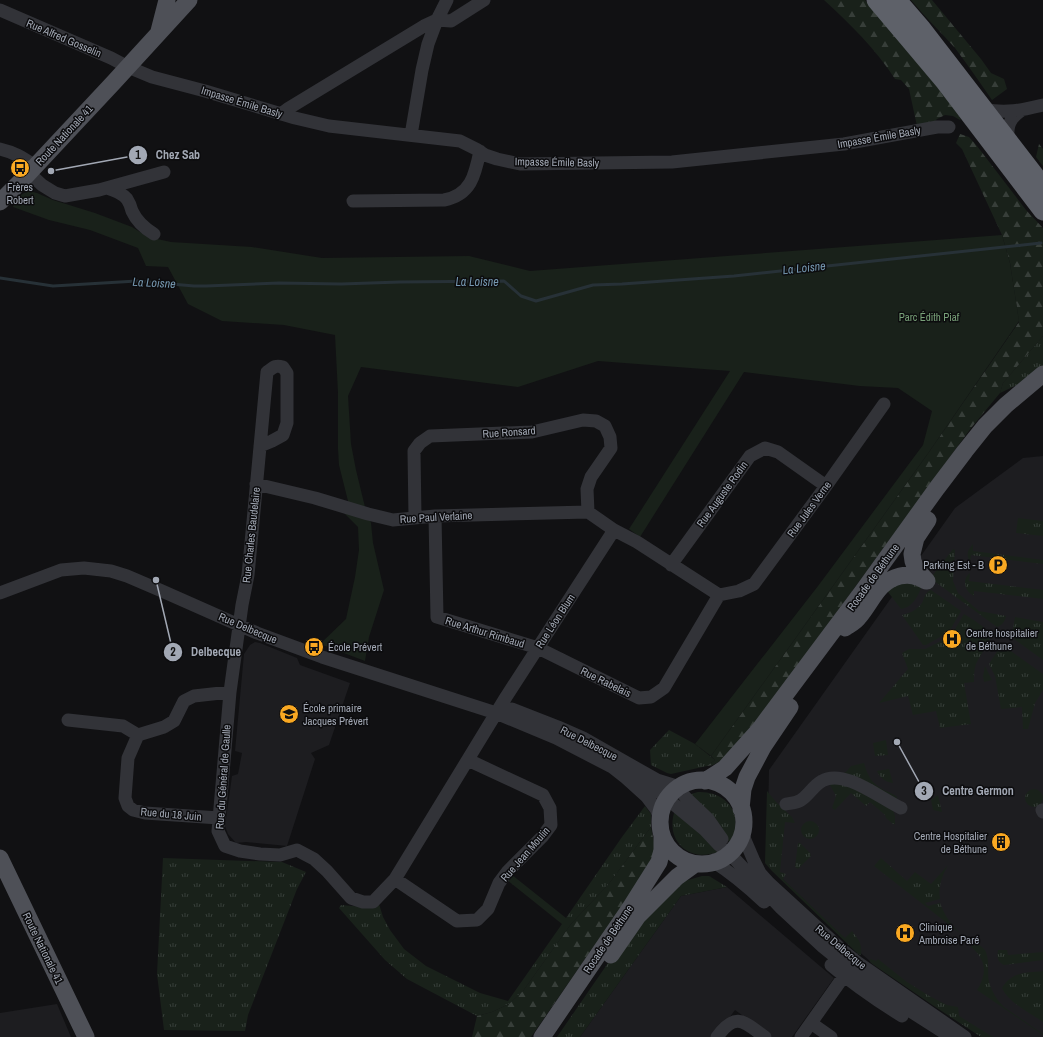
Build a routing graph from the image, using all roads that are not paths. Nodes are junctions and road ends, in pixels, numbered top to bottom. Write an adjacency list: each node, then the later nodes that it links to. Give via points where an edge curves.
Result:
1 (167, 0): 9 (main road)
2 (447, 0): 8 (street)
3 (484, 0): 8 (street, via 451,21)
4 (876, 0): 26 (highway, via 945,82)
5 (897, 0): 12 (highway)
6 (184, 2): 9 (main road, Route Nationale 41)
7 (0, 10): 10 (street, Rue Alfred Gosselin)
8 (437, 20): 14 (street); 16 (street, via 428,44)
9 (159, 32): 10 (main road, Route Nationale 41)
10 (128, 67): 14 (street, Impasse Émile Basly, via 152,77); 20 (main road, Route Nationale 41)
11 (1043, 105): 13 (street)
12 (984, 110): 13 (street); 17 (highway)
13 (1022, 110): 17 (street, via 1009,123)
14 (281, 114): 16 (street, Impasse Émile Basly, via 329,126)
15 (949, 127): 19 (street, Impasse Émile Basly, via 844,144 672,162 520,164 497,159)
16 (411, 135): 19 (street, Impasse Émile Basly, via 460,142)
17 (1008, 140): 22 (highway)
18 (0, 149): 20 (street, via 24,158)
19 (480, 151): 24 (street, via 472,182 451,199)
20 (32, 170): 23 (street, via 42,185 65,196); 25 (main road, Route Nationale 41)
21 (164, 172): 23 (street)
22 (1043, 186)
23 (107, 188): 27 (street, via 127,199 138,223)
24 (353, 201)
25 (0, 202)
26 (1043, 211)
27 (154, 234)
28 (1043, 374): 51 (main road, Rocade de Béthune, via 1006,405 981,431 759,730 725,768)
29 (1043, 386): 33 (main road, Rocade de Béthune, via 997,426)
30 (884, 404): 34 (street, Rue Jules Verne)
31 (260, 446): 31 (street, Rue Charles Baudelaire, via 267,372 277,365 283,367 286,373 287,423 282,435); 32 (street, Rue Charles Baudelaire)
32 (256, 484): 37 (street, Rue Paul Verlaine, via 392,520); 42 (street, Rue Charles Baudelaire, via 248,575)
33 (949, 485): 43 (main road, Rocade de Béthune); 43 (main road, via 916,538 912,554 916,569 927,581 917,576 889,580 882,585 859,618)
34 (826, 486): 39 (street, Rue Auguste Rodin, via 778,452 765,448 755,453 750,456); 41 (street, Rue Jules Verne, via 754,584 739,591)
35 (588, 512): 36 (street, Rue Paul Verlaine); 37 (street, Rue Ronsard, via 587,489 591,477 611,448 605,426 596,421 583,420 532,432 430,436 414,451); 38 (street)
36 (435, 516): 37 (street, Rue Paul Verlaine); 44 (street, Rue Arthur Rimbaud, via 437,616)
37 (415, 517)
38 (614, 530): 39 (street); 44 (street, Rue Léon Blum)
39 (671, 564): 41 (street)
40 (0, 593): 42 (street, Rue Delbecque, via 61,570 95,569 127,576)
41 (719, 595): 44 (street, Rue Rabelais, via 664,688 651,698 639,698)
42 (240, 624): 45 (street, Rue du Général de Gaulle); 46 (street, Rue Delbecque, via 257,633 322,657)
43 (845, 628): 55 (main road, Rocade de Béthune, via 763,747 747,777)
44 (538, 648): 46 (street, Rue Léon Blum)
45 (230, 692): 49 (street, via 194,696 184,701 174,722); 56 (street, Rue du Général de Gaulle)
46 (496, 713): 48 (street, Rue Delbecque); 50 (street, Rue du Général de Gaulle); 52 (street, Rue Delbecque, via 512,709 583,738 657,780 673,785)
47 (68, 720): 49 (street, via 122,726)
48 (530, 727): 52 (street, via 547,727 614,761 653,787); 57 (street, Rue Delbecque, via 612,767 647,797)
49 (138, 734): 56 (street, Rue du 18 Juin, via 128,758 125,798 128,806 145,813)
50 (468, 760): 64 (street, Rue du Général de Gaulle); 64 (street, Rue Jean Moulin, via 543,795 550,808 551,825 508,871 499,883 488,909 476,920 457,921)
51 (705, 781): 52 (main road, via 688,783); 55 (main road, via 723,786 737,800)
52 (672, 793): 57 (main road, via 664,805); 60 (street, via 687,799 708,819)
53 (786, 804): 54 (street, via 802,800 814,786 823,780 833,778 859,784)
54 (901, 808)
55 (741, 809): 58 (main road, Rocade de Béthune, via 744,821)
56 (219, 818): 64 (street, Rue du Général de Gaulle, via 218,831 225,846 260,854 280,855 297,850 327,870 351,898 373,902)
57 (660, 818): 59 (main road, Rocade de Béthune)
58 (742, 833): 60 (main road); 76 (street, Rue Delbecque, via 760,873 841,949)
59 (662, 836): 63 (main road, via 675,854 684,861); 68 (main road, Rocade de Béthune, via 659,862)
60 (730, 854): 62 (main road); 75 (street, via 772,899 823,947 893,1000)
61 (0, 858): 67 (main road, Route Nationale 41)
62 (714, 862): 63 (main road); 65 (street, Rue Delbecque, via 746,885)
63 (695, 864): 69 (main road, Rocade de Béthune, via 638,916)
64 (394, 879)
65 (844, 976): 66 (street); 74 (street, Rue Delbecque)
66 (811, 1022): 72 (street); 73 (street)
67 (86, 1037)
68 (542, 1037)
69 (552, 1037)
70 (717, 1037): 71 (street, via 724,1027 733,1021 743,1022)
71 (765, 1037)
72 (801, 1037)
73 (831, 1037)
74 (935, 1037)
75 (951, 1037)
76 (965, 1037)

